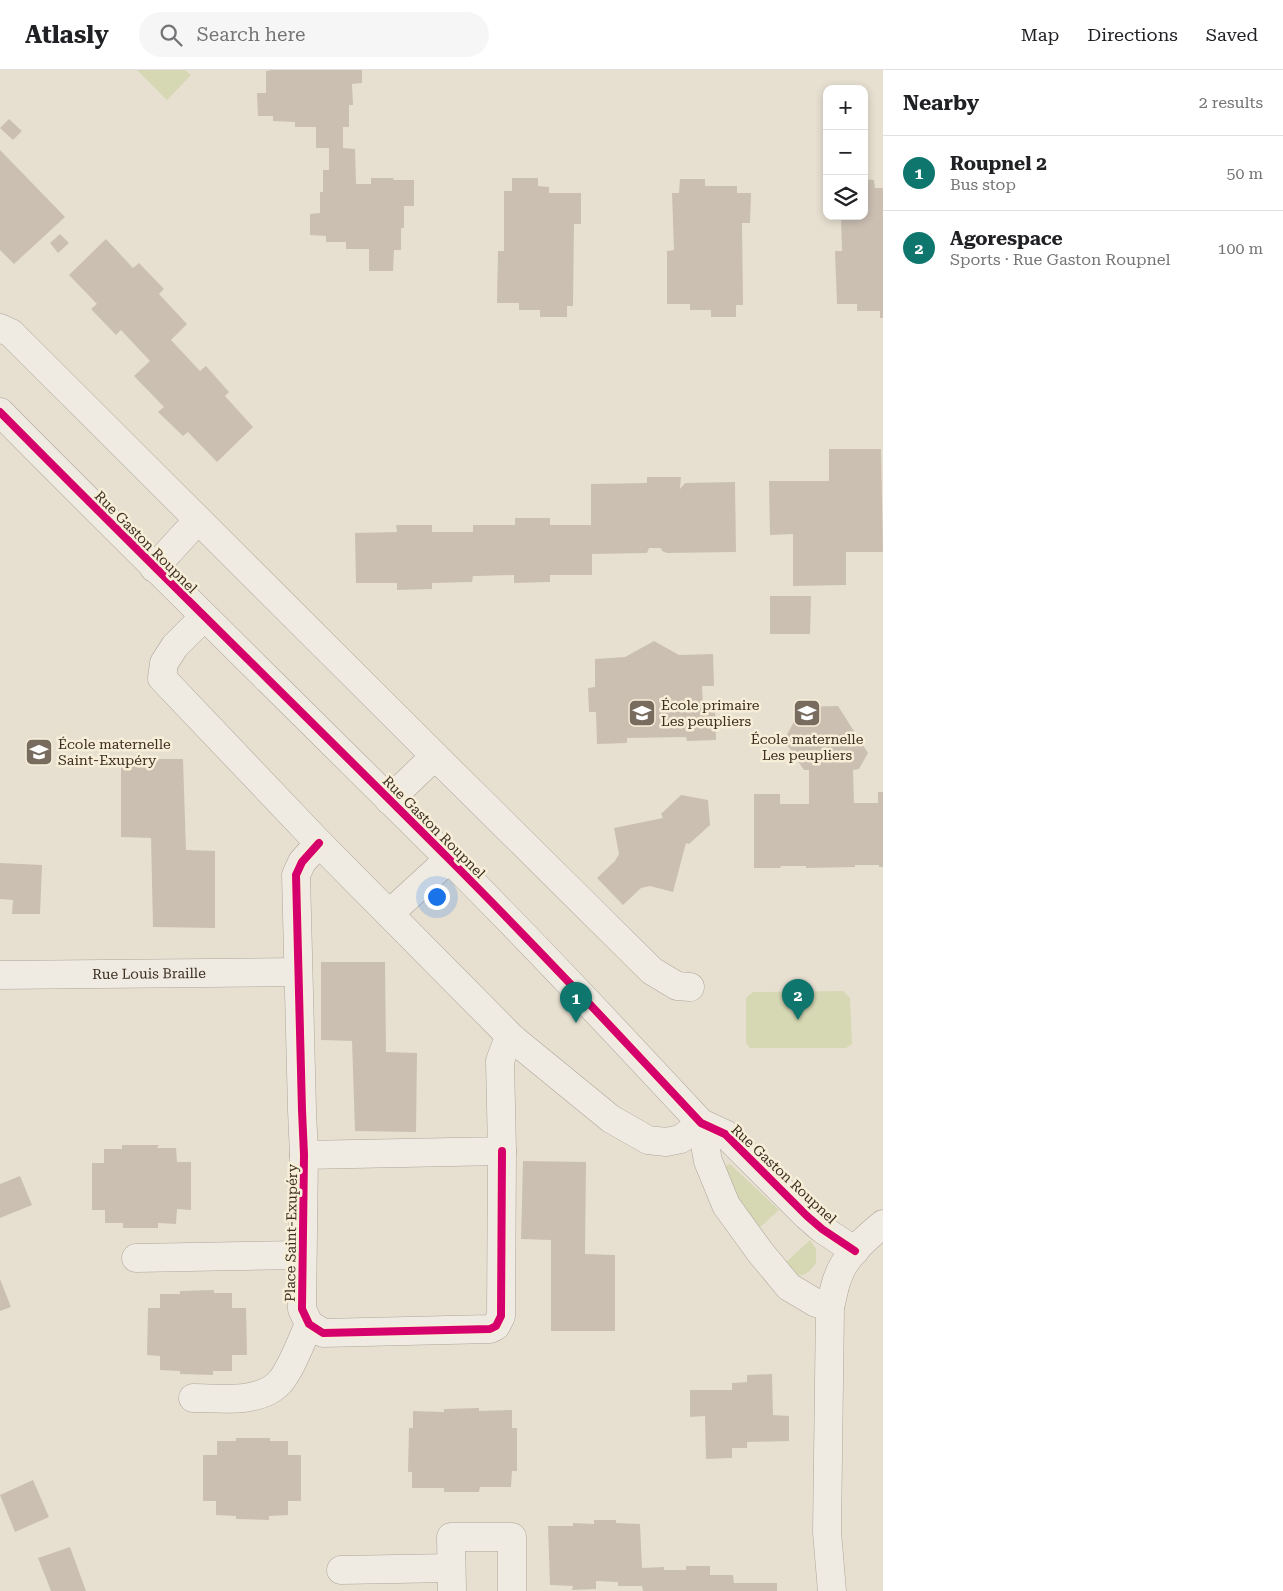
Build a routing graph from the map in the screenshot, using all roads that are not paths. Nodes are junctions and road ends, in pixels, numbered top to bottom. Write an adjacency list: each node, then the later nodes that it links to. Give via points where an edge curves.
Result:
1 (0, 328): 3 (street, via 11,333)
2 (0, 412): 4 (street, Rue Gaston Roupnel)
3 (198, 520): 4 (street); 6 (street)
4 (154, 568): 5 (street, Rue Gaston Roupnel)
5 (204, 617): 7 (street, Rue Gaston Roupnel); 8 (street, via 175,646 164,663 162,678)
6 (435, 756): 7 (street); 13 (street, via 652,971 677,986)
7 (389, 800): 9 (street, Rue Gaston Roupnel)
8 (319, 843): 10 (street); 11 (street, Place Saint-Exupéry, via 302,862 296,875)
9 (449, 859): 10 (street); 15 (street, Rue Gaston Roupnel)
10 (390, 913): 14 (street)
11 (298, 972): 12 (street, Rue Louis Braille); 17 (street, Place Saint-Exupéry)
12 (0, 975)
13 (690, 987)
14 (512, 1038): 15 (street, via 611,1119 648,1140 666,1142 681,1139); 16 (street, via 500,1061)
15 (701, 1123): 19 (street, Rue Gaston Roupnel, via 725,1134 807,1216); 22 (street, via 708,1162 726,1205 789,1287 816,1303)
16 (502, 1151): 17 (street, Place Saint-Exupéry); 23 (street, via 502,1316 496,1326 490,1330 324,1333)
17 (304, 1155): 20 (street, Place Saint-Exupéry)
18 (881, 1230): 19 (street)
19 (855, 1251): 22 (street, via 838,1277)
20 (302, 1255): 21 (street, Place Saint-Exupéry); 23 (street, Place Saint-Exupéry, via 302,1309)
21 (136, 1258)
22 (830, 1307): 28 (street, via 827,1532)
23 (309, 1324): 24 (street, via 280,1383 267,1393 252,1398)
24 (193, 1398)
25 (341, 1570): 26 (street)
26 (452, 1580): 27 (street, via 451,1537 512,1537)
27 (512, 1591)
28 (832, 1591)

